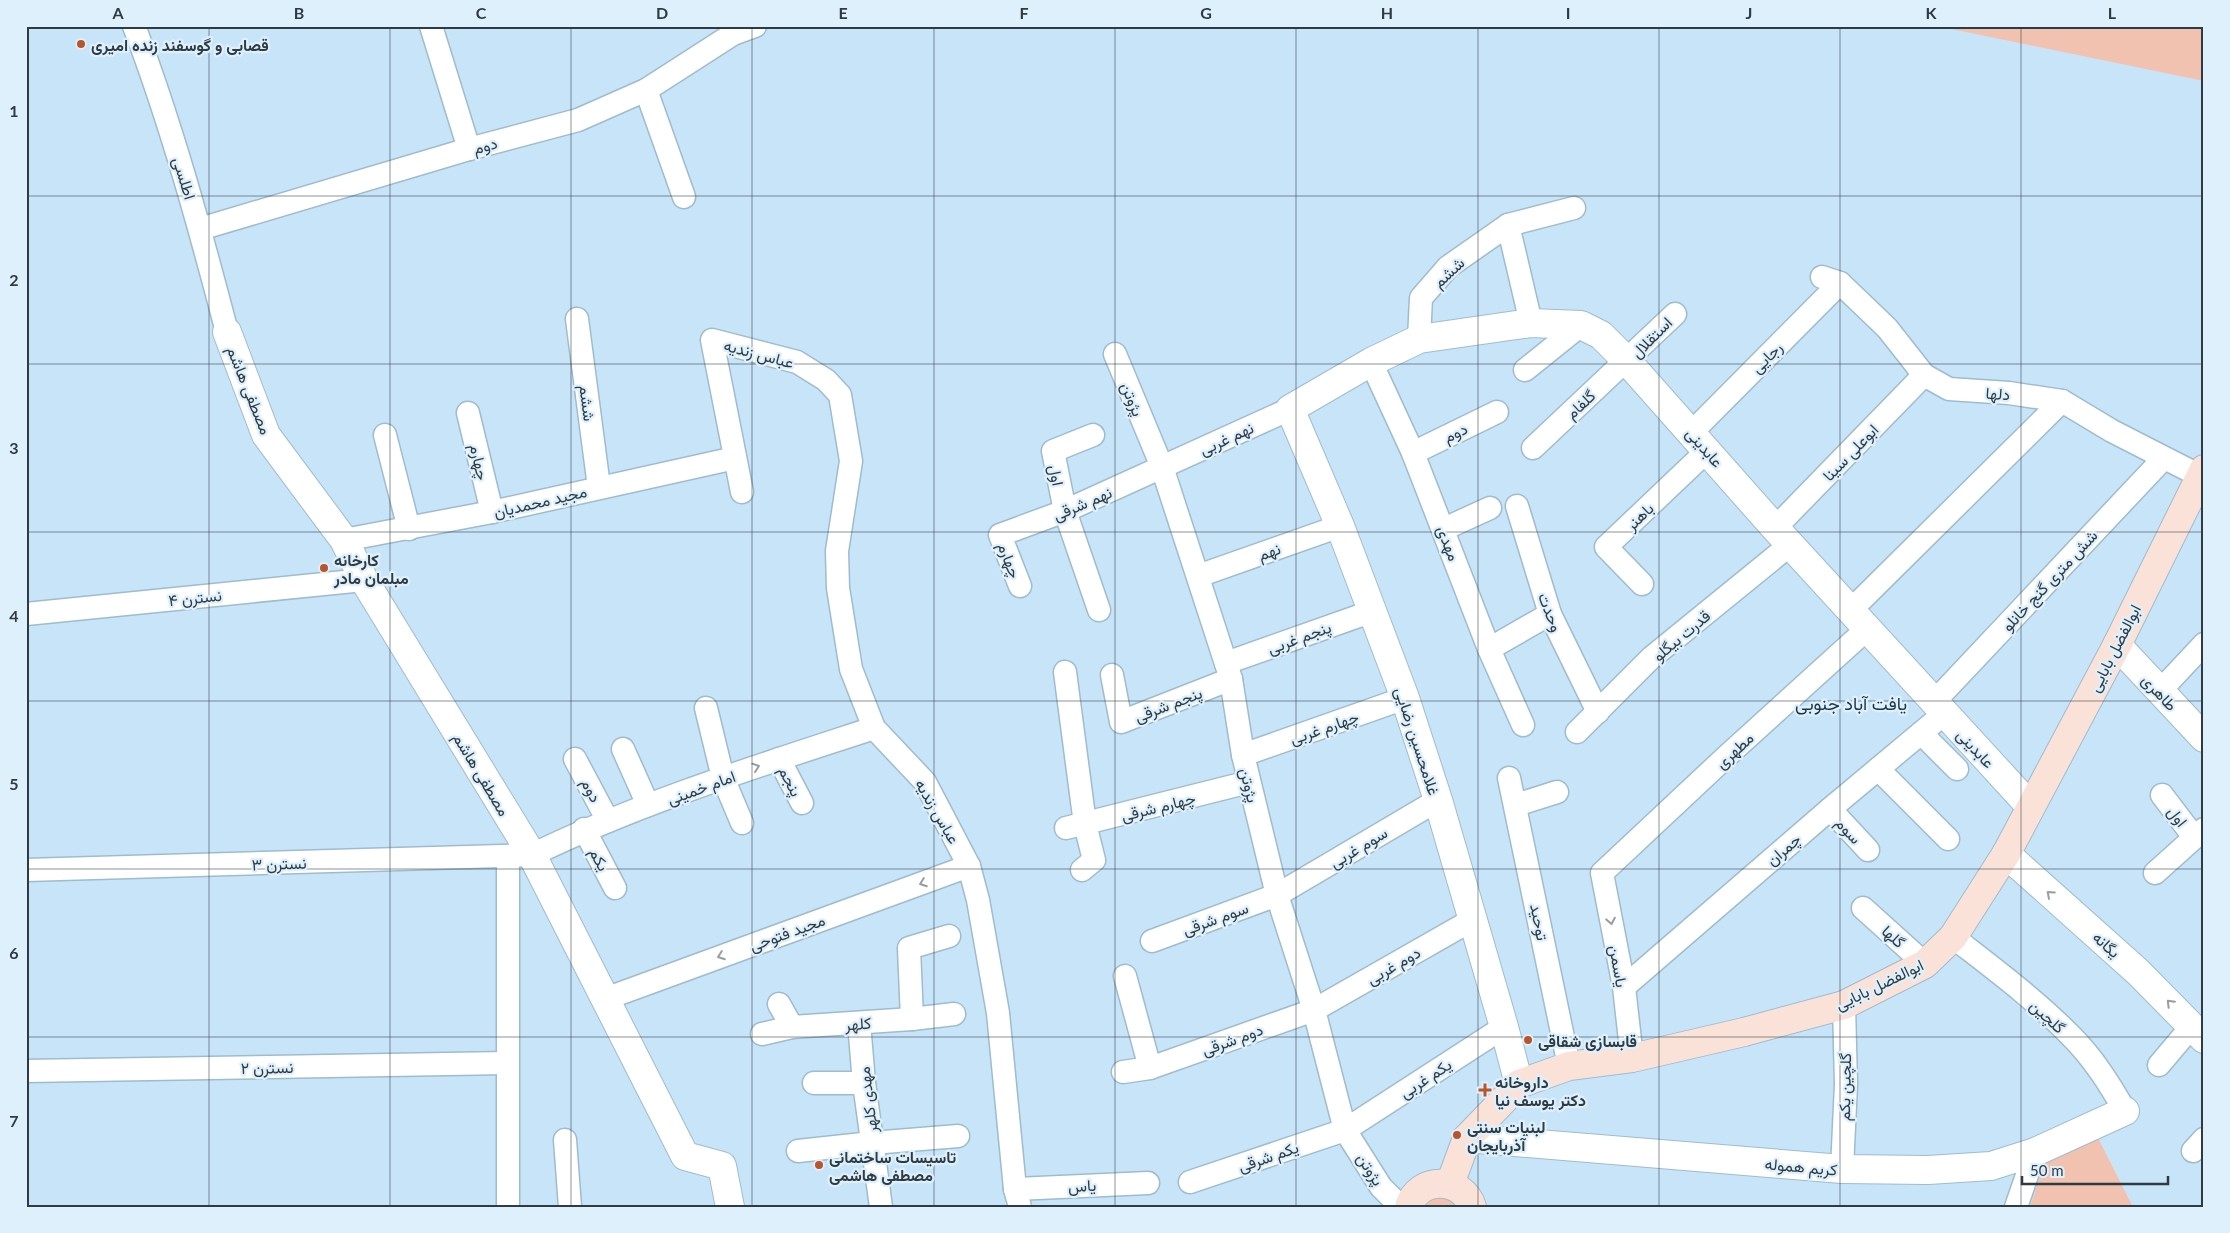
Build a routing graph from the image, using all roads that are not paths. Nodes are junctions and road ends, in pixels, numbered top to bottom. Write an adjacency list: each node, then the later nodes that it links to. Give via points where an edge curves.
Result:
1 (134, 26): 9 (street, اطلسی, via 159,92)
2 (431, 26): 5 (street)
3 (755, 26): 4 (street, دوم, via 733,34)
4 (646, 90): 5 (street, دوم, via 578,120); 6 (street)
5 (469, 149): 9 (street, دوم)
6 (684, 197)
7 (1574, 208): 8 (street, ششم)
8 (1508, 225): 13 (street); 16 (street, ششم, via 1448,267 1421,298)
9 (200, 229): 15 (street, اطلسی)
10 (1831, 280): 21 (street, دلها, via 1887,328); 28 (street, رجایی)
11 (1675, 314): 18 (street, استقلال)
12 (577, 319): 35 (street, ششم)
13 (1531, 323): 14 (street, عابدینی); 16 (street, عابدینی)
14 (1581, 325): 18 (street, عابدینی, via 1601,334); 20 (street)
15 (227, 332): 46 (street, مصطفی هاشم, via 266,435)
16 (1419, 339): 19 (street, عابدینی)
17 (1115, 354): 33 (street, پژوتن)
18 (1628, 361): 28 (street, عابدینی); 29 (street, گلفام)
19 (1371, 362): 23 (street, عابدینی); 30 (street, مهدی)
20 (1525, 370)
21 (1924, 375): 22 (street, دلها, via 1949,389 2009,393); 45 (street, ابوعلی سینا)
22 (2062, 402): 32 (street, دلها); 55 (street)
23 (1290, 408): 33 (street, نهم غربی); 41 (street, غلامحسین رضایی)
24 (1497, 412): 30 (street, دوم)
25 (468, 413): 40 (street, چهارم)
26 (385, 435): 42 (street)
27 (1093, 435): 39 (street, اول, via 1053,451)
28 (1700, 441): 45 (street, عابدینی); 49 (street, باهنر, via 1606,547)
29 (1533, 448)
30 (1413, 453): 43 (street, مهدی)
31 (735, 458): 35 (street, مجید محمدیان); 36 (street); 68 (street, عباس زندیه, via 712,340 797,362 826,380 840,395 851,461 837,550 838,588 851,669)
32 (2163, 459): 34 (street, دلها); 65 (street, شش متری گنج خانلو)
33 (1162, 467): 39 (street, نهم شرقی); 47 (street, پژوتن)
34 (2202, 472): 57 (main road, ابوالفضل بابایی)
35 (598, 487): 40 (street, مجید محمدیان)
36 (742, 492)
37 (1517, 506): 54 (street, وحدت)
38 (1490, 508): 43 (street)
39 (1065, 511): 44 (street, نهم شرقی); 51 (street)
40 (492, 512): 42 (street, مجید محمدیان)
41 (1340, 526): 47 (street, نهم); 52 (street, غلامحسین رضایی)
42 (409, 529): 46 (street, مجید محمدیان)
43 (1444, 529): 58 (street, مهدی)
44 (1000, 534): 50 (street, چهارم)
45 (1783, 536): 55 (street, عابدینی); 66 (street, قدرت بیگلو, via 1651,658)
46 (344, 540): 48 (street, مصطفی هاشم)
47 (1198, 576): 59 (street, پژوتن)
48 (364, 580): 53 (street, نسترن ۴); 97 (street, مصطفی هاشم)
49 (1642, 584)
50 (1020, 586)
51 (1099, 610)
52 (1373, 611): 59 (street, پنجم غربی); 63 (street, غلامحسین رضایی)
53 (26, 614)
54 (1550, 614): 58 (street); 66 (street, وحدت)
55 (1859, 620): 65 (street, عابدینی); 101 (street, مطهری, via 1728,755)
56 (2204, 644): 62 (street)
57 (2117, 645): 62 (street, طاهری); 87 (main road, ابوالفضل بابایی)
58 (1489, 649): 67 (street, مهدی)
59 (1228, 671): 61 (street, پنجم شرقی, via 1121,722); 73 (street, پژوتن)
60 (1064, 672): 91 (street)
61 (1112, 675)
62 (2160, 691): 69 (street, طاهری)
63 (1405, 698): 73 (street, چهارم غربی); 83 (street, غلامحسین رضایی)
64 (706, 708): 78 (street)
65 (1939, 708): 71 (street, چمران); 87 (street, عابدینی)
66 (1598, 712): 70 (street, قدرت بیگلو)
67 (1522, 725)
68 (874, 728): 75 (street, امام خمینی); 98 (street, عباس زندیه, via 925,782)
69 (2201, 729)
70 (1577, 732)
71 (1921, 733): 76 (street, چمران); 77 (street)
72 (623, 749): 85 (street)
73 (1243, 755): 80 (street, پژوتن)
74 (576, 759): 89 (street, دوم)
75 (779, 759): 78 (street, امام خمینی, one-way to 75); 84 (street, پنجم)
76 (1878, 768): 88 (street, چمران); 94 (street)
77 (1957, 769)
78 (723, 778): 85 (street, امام خمینی); 90 (street)
79 (1509, 778): 86 (street, توحید)
80 (1249, 782): 91 (street, چهارم شرقی); 104 (street, پژوتن)
81 (1557, 792): 86 (street)
82 (2162, 795): 93 (street, اول)
83 (1438, 800): 104 (street, سوم غربی); 106 (street, غلامحسین رضایی)
84 (802, 803)
85 (648, 805): 89 (street, امام خمینی)
86 (1516, 805): 127 (street, توحید)
87 (2030, 806): 96 (main road, ابوالفضل بابایی)
88 (1830, 809): 95 (street, سوم); 112 (street, چمران)
89 (608, 820): 92 (street, امام خمینی)
90 (742, 822)
91 (1076, 826): 100 (street, via 1094,860)
92 (584, 830): 97 (street, امام خمینی); 103 (street, یکم)
93 (2199, 833): 102 (street)
94 (1948, 839)
95 (1868, 850)
96 (2006, 854): 108 (main road, ابوالفضل بابایی); 122 (street, یگانه, one-way to 96, via 2138,972)
97 (520, 856): 99 (street, نسترن ۳); 113 (street, مصطفی هاشم); 125 (street)
98 (969, 866): 113 (street, مجید فتوحی, one-way to 113); 146 (street, عباس زندیه, via 998,1013)
99 (26, 870)
100 (1082, 870)
101 (1602, 873): 112 (street, یاسمن, one-way to 112)
102 (2154, 873)
103 (615, 888)
104 (1277, 895): 109 (street, سوم شرقی); 116 (street, پژوتن)
105 (1863, 908): 110 (street, گلها)
106 (1472, 920): 116 (street, دوم غربی); 121 (street, غلامحسین رضایی)
107 (949, 936): 118 (street, via 909,948)
108 (1953, 937): 110 (main road, ابوالفضل بابایی); 134 (street, گلچین, via 2016,986 2073,1038 2104,1075)
109 (1152, 941)
110 (1925, 964): 115 (main road, ابوالفضل بابایی)
111 (1125, 976): 128 (street)
112 (1624, 987): 124 (street, یاسمن)
113 (605, 999): 149 (street, مصطفی هاشم, via 685,1156 722,1166)
114 (779, 1004): 120 (street)
115 (1844, 1005): 124 (main road, ابوالفضل بابایی); 142 (street, گلچین یکم, via 1846,1084)
116 (1314, 1010): 128 (street, دوم شرقی); 135 (street, پژوتن)
117 (954, 1014): 118 (street, کلهر)
118 (912, 1019): 119 (street, کلهر)
119 (859, 1023): 120 (street, کلهر); 131 (street, مهدی کلهر)
120 (792, 1027): 123 (street, کلهر)
121 (1504, 1027): 133 (street, غلامحسین رضایی); 135 (street, یکم غربی)
122 (2198, 1032): 126 (street)
123 (762, 1034)
124 (1632, 1058): 127 (main road, ابوالفضل بابایی)
125 (507, 1063): 129 (street, نسترن ۲); 147 (street)
126 (2159, 1064)
127 (1569, 1066): 133 (main road, ابوالفضل بابایی)
128 (1150, 1068): 130 (street, دوم شرقی)
129 (26, 1071)
130 (1123, 1072)
131 (864, 1082): 132 (street); 139 (street, مهدی کلهر)
132 (814, 1083)
133 (1519, 1084): 137 (main road, ابوالفضل بابایی)
134 (2125, 1111): 141 (street, کریم هموله)
135 (1345, 1130): 143 (street, یکم شرقی); 151 (street, پژوتن, via 1381,1187)
136 (958, 1136): 139 (street)
137 (1467, 1138): 142 (street, کریم هموله); 145 (main road, ابوالفضل بابایی)
138 (564, 1140): 148 (street)
139 (872, 1143): 140 (street); 150 (street, مهدی کلهر)
140 (798, 1151)
141 (2034, 1152): 142 (street, کریم هموله, via 1991,1166 1928,1170); 154 (street)
142 (1842, 1169)
143 (1190, 1182)
144 (1148, 1183): 146 (street, یاس)
145 (1450, 1184): 152 (main road, via 1423,1188); 153 (main road, via 1465,1194)
146 (1018, 1198)
147 (508, 1207)
148 (570, 1207)
149 (730, 1207)
150 (881, 1207)
151 (1401, 1207)
152 (1409, 1207)
153 (1472, 1207)
154 (2016, 1207)

